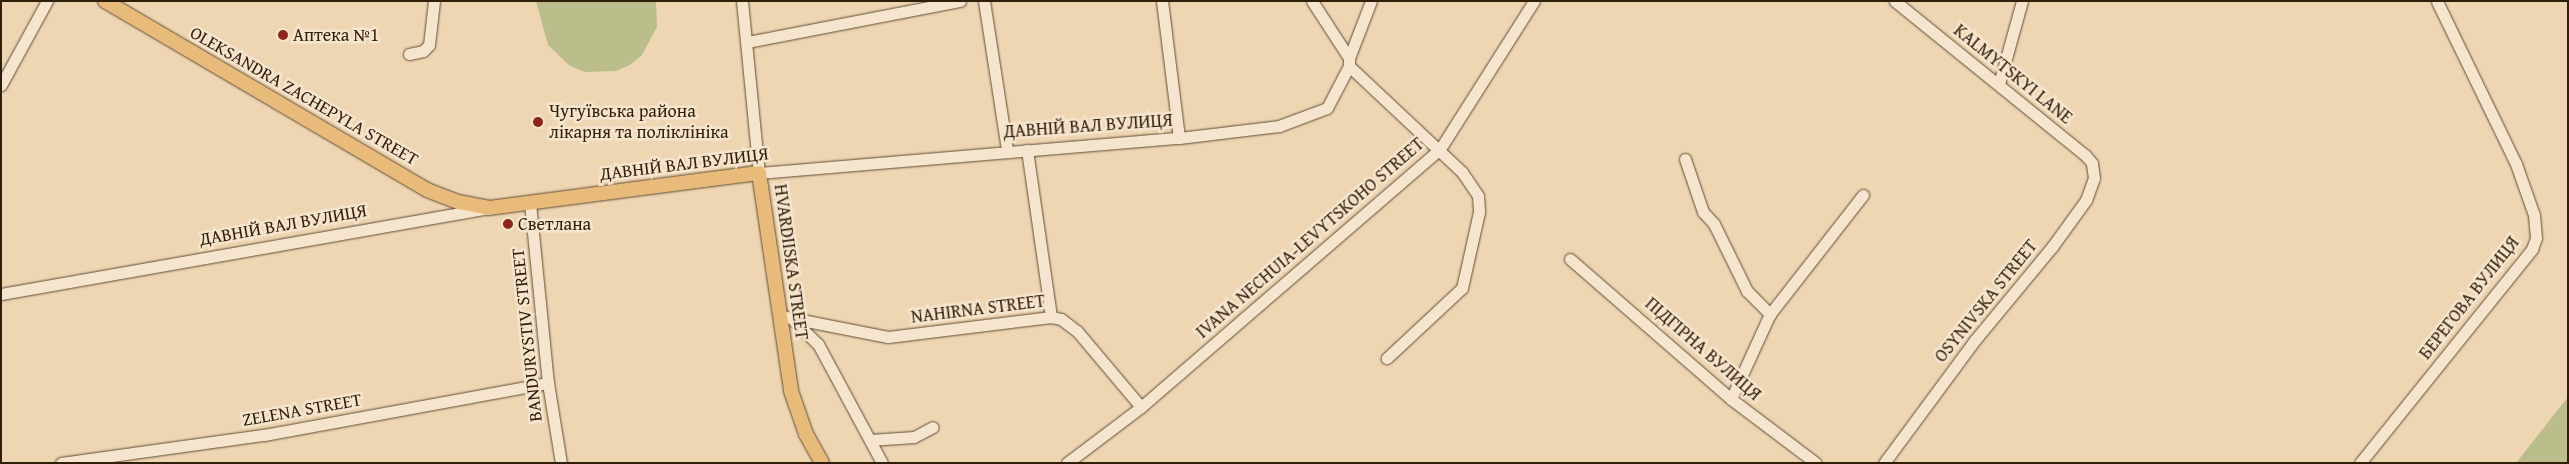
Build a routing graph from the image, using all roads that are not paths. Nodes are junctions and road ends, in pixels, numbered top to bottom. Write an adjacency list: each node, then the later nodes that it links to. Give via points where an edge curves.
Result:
1 (48, 1): 18 (street)
2 (105, 1): 28 (main road, OLEKSANDRA ZACHEPYLA STREET, via 427,190 459,202)
3 (434, 1): 15 (street, via 429,45 423,51)
4 (742, 1): 14 (street, HVARDIISKA STREET)
5 (960, 1): 14 (street)
6 (984, 1): 21 (street)
7 (1162, 1): 19 (street)
8 (1312, 1): 16 (street)
9 (1372, 1): 16 (street, ДАВНІЙ ВАЛ ВУЛИЦЯ)
10 (1534, 1): 20 (street, IVANA NECHUIA-LEVYTSKOHO STREET)
11 (1895, 1): 17 (street, KALMYTSKYI LANE)
12 (2022, 1): 17 (street)
13 (2437, 1): 47 (street, БЕРЕГОВА ВУЛИЦЯ, via 2516,164 2534,215 2536,238 2532,249)
14 (747, 42): 25 (street, HVARDIISKA STREET)
15 (409, 54)
16 (1349, 62): 19 (street, ДАВНІЙ ВАЛ ВУЛИЦЯ, via 1328,108 1279,126); 20 (street)
17 (1999, 84): 23 (street, KALMYTSKYI LANE)
18 (1, 85)
19 (1179, 138): 22 (street, ДАВНІЙ ВАЛ ВУЛИЦЯ)
20 (1440, 149): 34 (street, via 1462,172 1478,196 1479,212 1462,288); 37 (street, IVANA NECHUIA-LEVYTSKOHO STREET)
21 (1006, 150): 22 (street, ДАВНІЙ ВАЛ ВУЛИЦЯ); 25 (street, ДАВНІЙ ВАЛ ВУЛИЦЯ)
22 (1028, 150): 32 (street)
23 (2085, 155): 46 (street, OSYNIVSKA STREET, via 2092,163 2094,178 2086,200 2052,247 1975,340)
24 (1685, 160): 31 (street, via 1703,212 1714,224 1747,290)
25 (759, 173): 27 (main road, ДАВНІЙ ВАЛ ВУЛИЦЯ); 33 (main road, HVARDIISKA STREET)
26 (1863, 195): 31 (street)
27 (530, 202): 28 (main road, ДАВНІЙ ВАЛ ВУЛИЦЯ); 35 (street, BANDURYSTIV STREET)
28 (489, 208): 30 (street, ДАВНІЙ ВАЛ ВУЛИЦЯ)
29 (1570, 259): 36 (street, ПІДГІРНА ВУЛИЦЯ)
30 (1, 294)
31 (1770, 314): 36 (street)
32 (1051, 317): 33 (street, NAHIRNA STREET, via 888,337); 37 (street, NAHIRNA STREET, via 1061,319 1077,331)
33 (786, 318): 39 (street, via 818,344); 42 (main road, HVARDIISKA STREET, via 791,391 806,434)
34 (1387, 358)
35 (548, 383): 40 (street, ZELENA STREET, via 264,435); 41 (street, BANDURYSTIV STREET)
36 (1731, 399): 45 (street, ПІДГІРНА ВУЛИЦЯ)
37 (1141, 407): 44 (street, IVANA NECHUIA-LEVYTSKOHO STREET)
38 (933, 427): 39 (street, via 914,438)
39 (870, 440): 43 (street)
40 (61, 463)
41 (561, 463)
42 (822, 463)
43 (882, 463)
44 (1067, 463)
45 (1816, 463)
46 (1884, 463)
47 (2360, 463)

